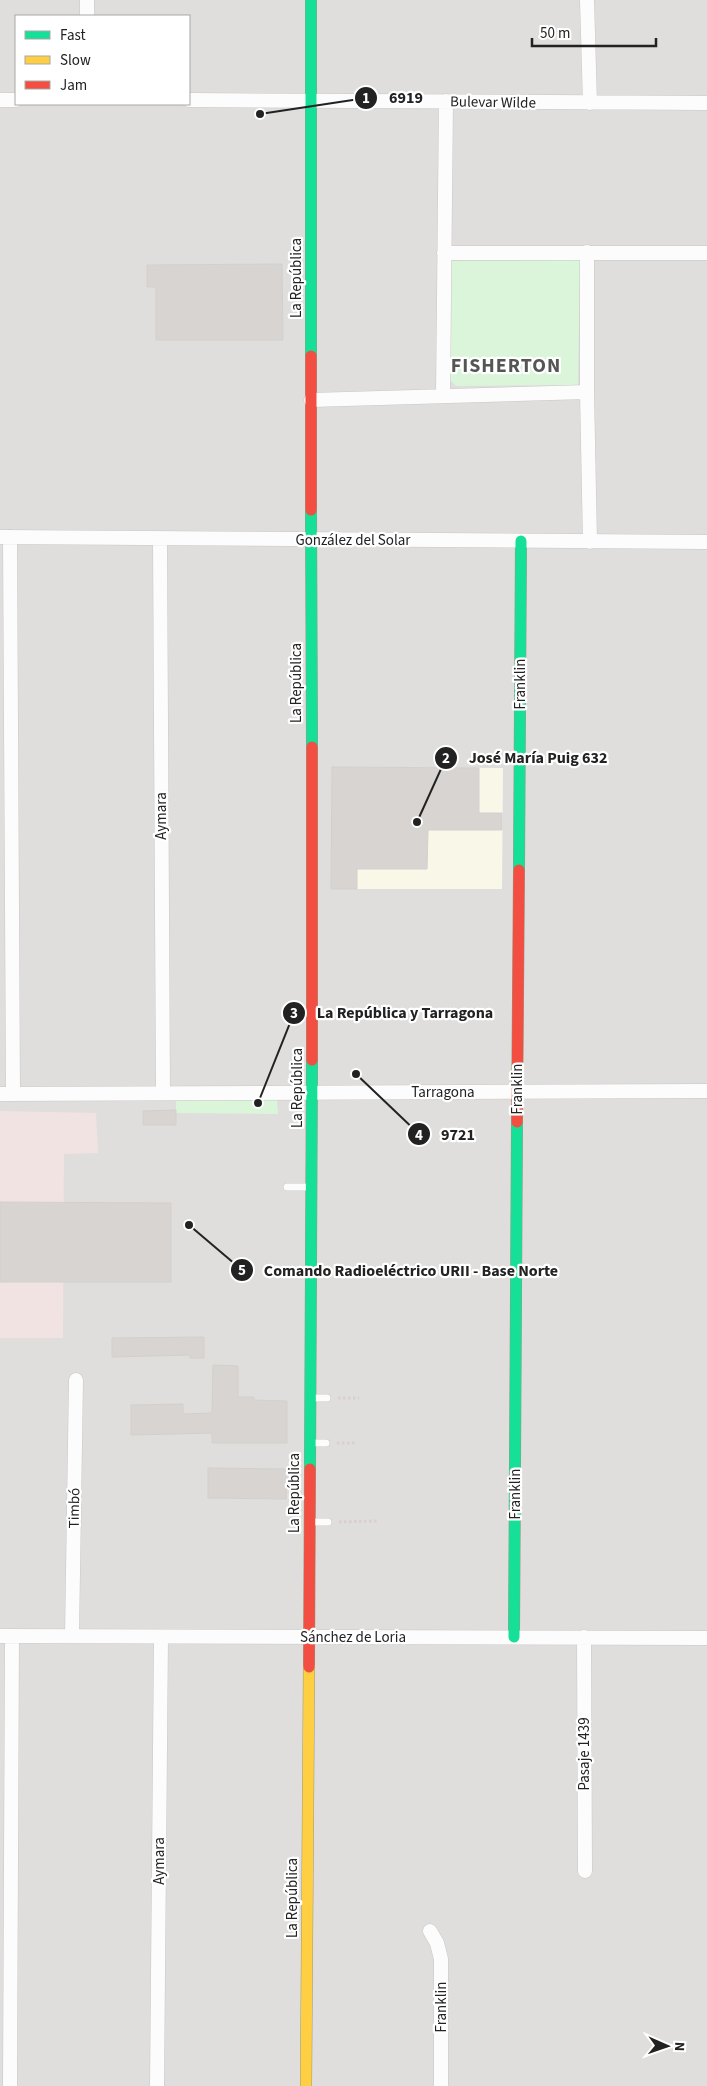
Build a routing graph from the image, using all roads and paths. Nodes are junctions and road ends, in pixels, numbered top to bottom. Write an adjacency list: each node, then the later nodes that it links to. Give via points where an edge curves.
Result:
1 (87, 0): 4 (street)
2 (311, 0): 8 (street, La República)
3 (587, 0): 11 (street)
4 (87, 15)
5 (0, 100): 6 (street)
6 (15, 100)
7 (190, 100): 8 (street, Bulevar Wilde)
8 (311, 100): 9 (street, Bulevar Wilde); 17 (street, La República)
9 (446, 102): 11 (street, Bulevar Wilde); 13 (street)
10 (707, 103): 11 (street, Bulevar Wilde)
11 (590, 104)
12 (587, 252): 13 (street); 14 (street); 15 (street)
13 (444, 253): 16 (street)
14 (707, 253)
15 (588, 392): 16 (street); 22 (street)
16 (443, 395): 17 (street)
17 (311, 400): 20 (street, La República)
18 (5, 538): 19 (street, González del Solar); 28 (street)
19 (160, 539): 20 (street, González del Solar); 26 (street, Aymara)
20 (311, 540): 21 (street, González del Solar); 27 (street, La República)
21 (521, 541): 22 (street, González del Solar); 25 (street, Franklin)
22 (590, 542): 23 (street, González del Solar)
23 (707, 542)
24 (707, 1091): 25 (street, Tarragona)
25 (517, 1092): 27 (street, Tarragona); 45 (street, Franklin)
26 (163, 1093): 27 (street, Tarragona); 28 (street, Tarragona)
27 (312, 1093): 29 (street, La República)
28 (6, 1094)
29 (311, 1187): 30 (lane); 32 (street, La República)
30 (286, 1188)
31 (76, 1380): 42 (street, Timbó)
32 (310, 1398): 33 (lane); 35 (street, La República)
33 (327, 1398): 34 (path)
34 (359, 1398)
35 (310, 1443): 36 (lane); 39 (street, La República)
36 (326, 1443): 37 (path)
37 (355, 1443)
38 (377, 1521): 40 (path)
39 (309, 1522): 40 (lane); 44 (street, La República)
40 (328, 1522)
41 (6, 1636): 42 (street, Sánchez de Loria); 50 (street)
42 (72, 1636): 43 (street, Sánchez de Loria)
43 (161, 1637): 44 (street, Sánchez de Loria); 51 (street, Aymara)
44 (308, 1637): 45 (street, Sánchez de Loria); 52 (street, La República)
45 (514, 1637): 46 (street, Sánchez de Loria)
46 (584, 1638): 47 (street, Sánchez de Loria); 48 (street, Pasaje 1439)
47 (707, 1638)
48 (585, 1871)
49 (430, 1931): 53 (street, Franklin, via 441,1959)
50 (10, 2086)
51 (157, 2086)
52 (306, 2086)
53 (441, 2086)

